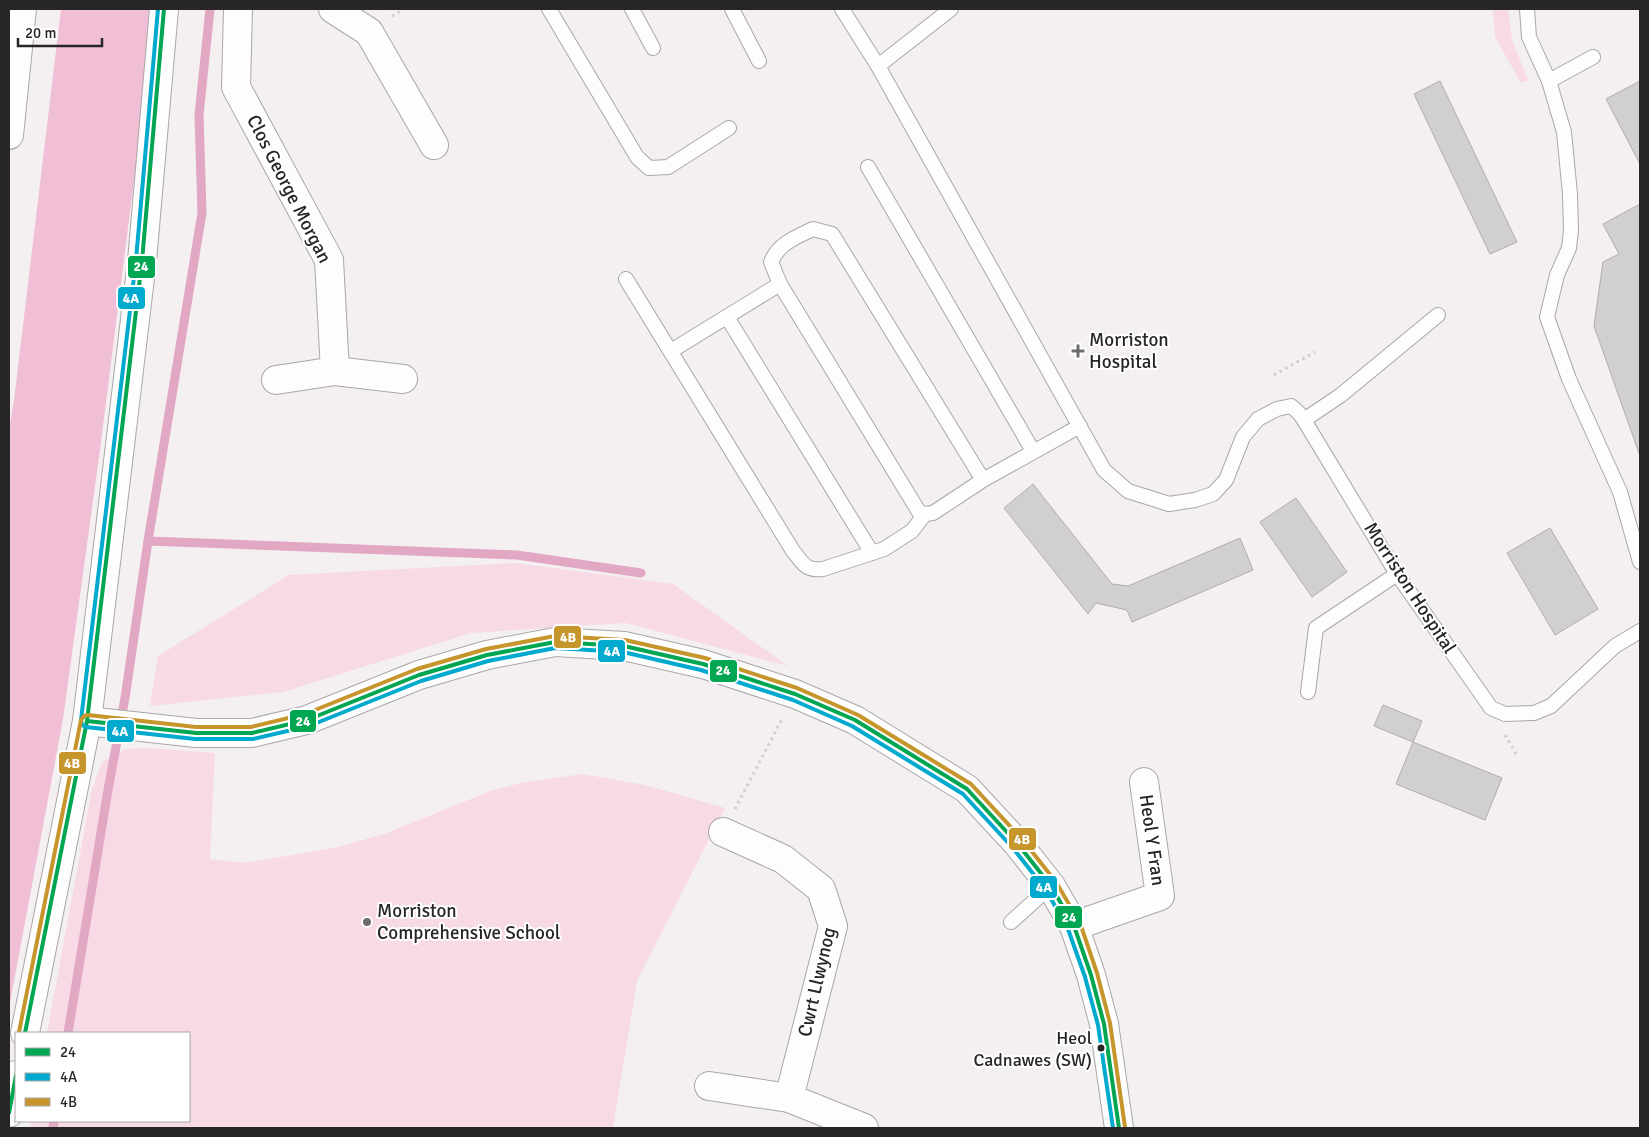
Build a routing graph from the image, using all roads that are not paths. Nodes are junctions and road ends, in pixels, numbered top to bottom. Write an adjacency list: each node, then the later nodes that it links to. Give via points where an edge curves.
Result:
1 (22, 9): 17 (main road)
2 (164, 9): 38 (main road, via 142,261)
3 (238, 9): 25 (main road, Clos George Morgan, via 236,87 330,260)
4 (333, 9): 18 (main road, via 369,32)
5 (549, 9): 16 (lane, via 637,157 649,168 668,166)
6 (632, 9): 11 (lane)
7 (732, 9): 13 (lane)
8 (842, 9): 14 (lane, Morriston Hospital)
9 (951, 9): 14 (lane)
10 (1527, 9): 15 (lane, via 1529,37)
11 (653, 48)
12 (1593, 58): 15 (lane)
13 (759, 61)
14 (878, 66): 29 (lane, Morriston Hospital)
15 (1549, 80): 34 (lane, via 1564,132 1571,230 1569,248 1557,275 1547,317 1569,379 1620,492)
16 (729, 128)
17 (9, 135)
18 (434, 145)
19 (868, 167): 30 (lane)
20 (626, 279): 24 (lane)
21 (780, 284): 23 (lane); 31 (lane, via 771,262 775,251 813,228 832,234); 32 (lane, via 918,512)
22 (1438, 315): 28 (lane, via 1341,395)
23 (727, 317): 24 (lane); 33 (lane)
24 (671, 351): 33 (lane, via 806,568 823,569)
25 (335, 371): 26 (main road); 27 (main road)
26 (403, 379)
27 (276, 380)
28 (1304, 420): 29 (lane, Morriston Hospital, via 1291,406 1276,409 1258,419 1243,438 1226,480 1213,494 1169,504 1128,492 1104,470); 35 (lane, Morriston Hospital)
29 (1080, 426): 30 (lane)
30 (1033, 451): 31 (lane)
31 (983, 480): 32 (lane, via 933,513)
32 (925, 514): 33 (lane, via 912,532 884,549)
33 (872, 552)
34 (1640, 562)
35 (1397, 574): 36 (lane, Morriston Hospital, via 1491,708 1505,714 1534,713 1551,706 1615,646); 37 (lane, via 1316,628)
36 (1640, 631)
37 (1308, 692)
38 (87, 721): 41 (main road, via 196,733 252,733 307,720 419,675 487,655 555,642 632,648 703,664 795,694 855,720 967,789); 44 (main road)
39 (1144, 782): 43 (main road, Heol Y Fran, via 1160,896)
40 (723, 832): 47 (main road, Cwrt Llwynog, via 783,859 821,889 833,926)
41 (1051, 886): 42 (lane); 43 (main road)
42 (1011, 922)
43 (1074, 926): 50 (main road, via 1104,1024)
44 (25, 1032)
45 (15, 1080): 48 (main road)
46 (709, 1086): 47 (main road)
47 (789, 1098): 49 (main road)
48 (9, 1113)
49 (864, 1128)
50 (1116, 1128)

